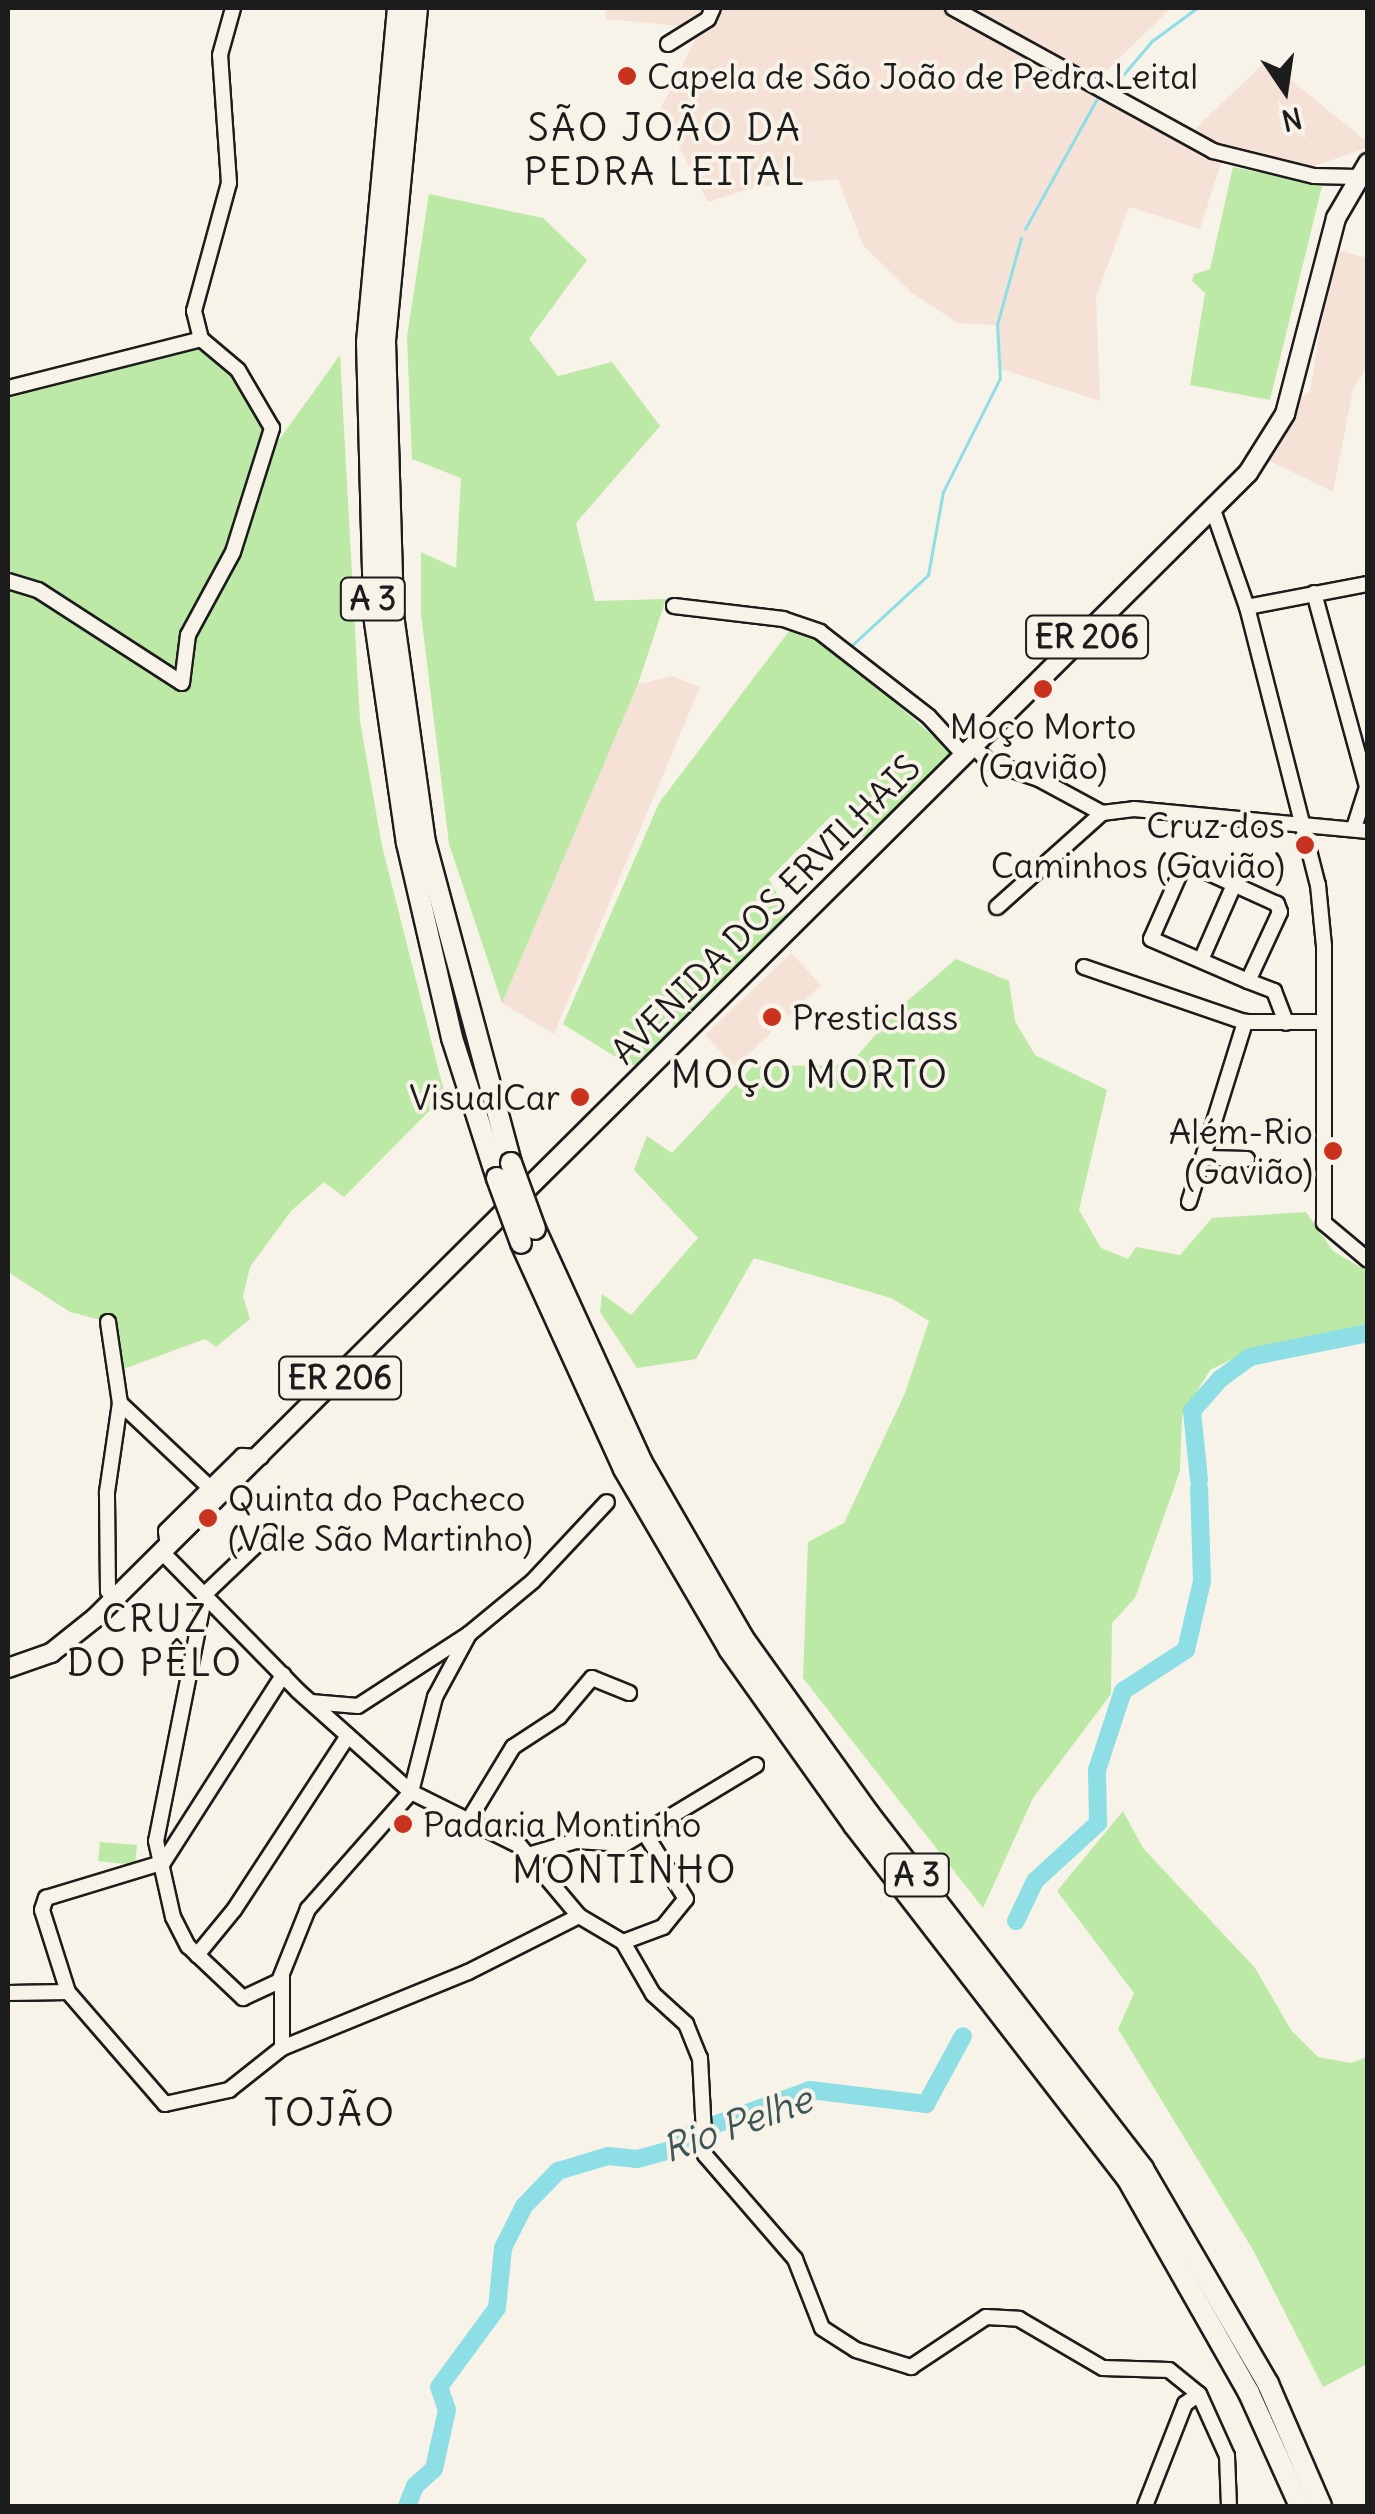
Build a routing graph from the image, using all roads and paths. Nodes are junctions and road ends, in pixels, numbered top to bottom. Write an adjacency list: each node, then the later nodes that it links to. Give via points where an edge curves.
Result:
1 (232, 8): 8 (street, via 220,55 229,183 194,301)
2 (398, 8): 33 (highway, A 3, via 367,342 374,615 407,843 452,1038)
3 (417, 8): 33 (highway, A 3, via 384,341 393,615 425,842)
4 (713, 8): 6 (street, via 708,19)
5 (954, 8): 7 (street, via 1229,158 1314,176)
6 (668, 44)
7 (1362, 170): 10 (main road, ER 206, via 1326,247 1284,414 1263,454)
8 (201, 340): 9 (street); 13 (street, via 238,370 272,428 233,552 188,635 182,683 38,590)
9 (8, 388)
10 (1213, 510): 11 (main road, ER 206); 12 (street)
11 (1198, 525): 12 (street); 19 (main road, ER 206)
12 (1228, 544): 17 (street)
13 (8, 581)
14 (1368, 584): 15 (street)
15 (1314, 593): 17 (street); 18 (street)
16 (674, 606): 19 (street, via 803,624)
17 (1247, 608): 21 (street)
18 (1362, 743): 22 (street, via 1367,788)
19 (970, 752): 20 (street); 39 (main road, AVENIDA DOS ERVILHAIS / ER 206)
20 (1102, 812): 21 (street); 24 (street)
21 (1305, 822): 22 (street); 30 (street, via 1324,931)
22 (1361, 830)
23 (1234, 885): 25 (street); 25 (street, via 1185,862 1150,938); 27 (street, via 1277,904 1280,912)
24 (997, 908)
25 (1200, 960): 27 (street)
26 (1084, 967): 28 (street)
27 (1248, 981): 29 (street, via 1274,991)
28 (1245, 1022): 29 (street); 31 (street)
29 (1286, 1022): 30 (street)
30 (1322, 1022): 36 (street, via 1324,1223)
31 (1207, 1158): 32 (street); 34 (street)
32 (1248, 1158)
33 (504, 1170): 35 (highway, A 3, bridge)
34 (1189, 1202)
35 (528, 1236): 70 (highway, A 3, via 624,1469 729,1649 854,1825 1127,2178 1249,2393); 71 (highway, A 3, via 641,1462 743,1638 868,1814 1144,2169 1268,2384)
36 (1368, 1260)
37 (108, 1322): 38 (street)
38 (120, 1403): 40 (street); 45 (street, via 107,1492 108,1591)
39 (261, 1457): 40 (street, via 242,1456); 43 (main road, ER 206)
40 (209, 1487): 43 (street, via 166,1530)
41 (607, 1502): 46 (street, via 533,1580)
42 (270, 1532): 44 (street)
43 (165, 1549): 44 (street); 45 (main road, ER 206)
44 (205, 1594): 49 (street); 59 (street, via 156,1841)
45 (115, 1598): 47 (main road, ER 206)
46 (469, 1634): 52 (street, via 358,1706); 55 (street, via 434,1697)
47 (38, 1659): 48 (main road, ER 206); 50 (main road)
48 (8, 1668)
49 (283, 1675): 52 (street); 59 (street)
50 (8, 1682)
51 (630, 1693): 56 (street, via 592,1678 558,1717 513,1746)
52 (310, 1702): 53 (street)
53 (348, 1736): 55 (street); 62 (street)
54 (756, 1765): 57 (street)
55 (411, 1792): 56 (street); 63 (street, via 308,1908)
56 (467, 1823): 58 (street)
57 (644, 1832): 58 (street, via 625,1844 576,1841); 61 (street, via 686,1899 663,1927)
58 (528, 1855): 60 (street)
59 (161, 1864): 62 (street, via 173,1917); 65 (street, via 46,1898 42,1910)
60 (579, 1916): 61 (street); 66 (street, via 468,1972)
61 (623, 1942): 67 (street, via 653,1994 686,2024 700,2058 705,2155 795,2259 822,2328 856,2350 911,2367 986,2317 1019,2320 1103,2368 1159,2366)
62 (197, 1955): 63 (street, via 243,1998)
63 (282, 1976): 66 (street)
64 (8, 1992): 65 (street)
65 (68, 1992): 66 (street, via 165,2104 229,2090)
66 (282, 2048)
67 (1199, 2394): 68 (street, via 1184,2404 1162,2478); 69 (street, via 1226,2456)
68 (1145, 2506)
69 (1229, 2506)
70 (1300, 2506)
71 (1321, 2506)

